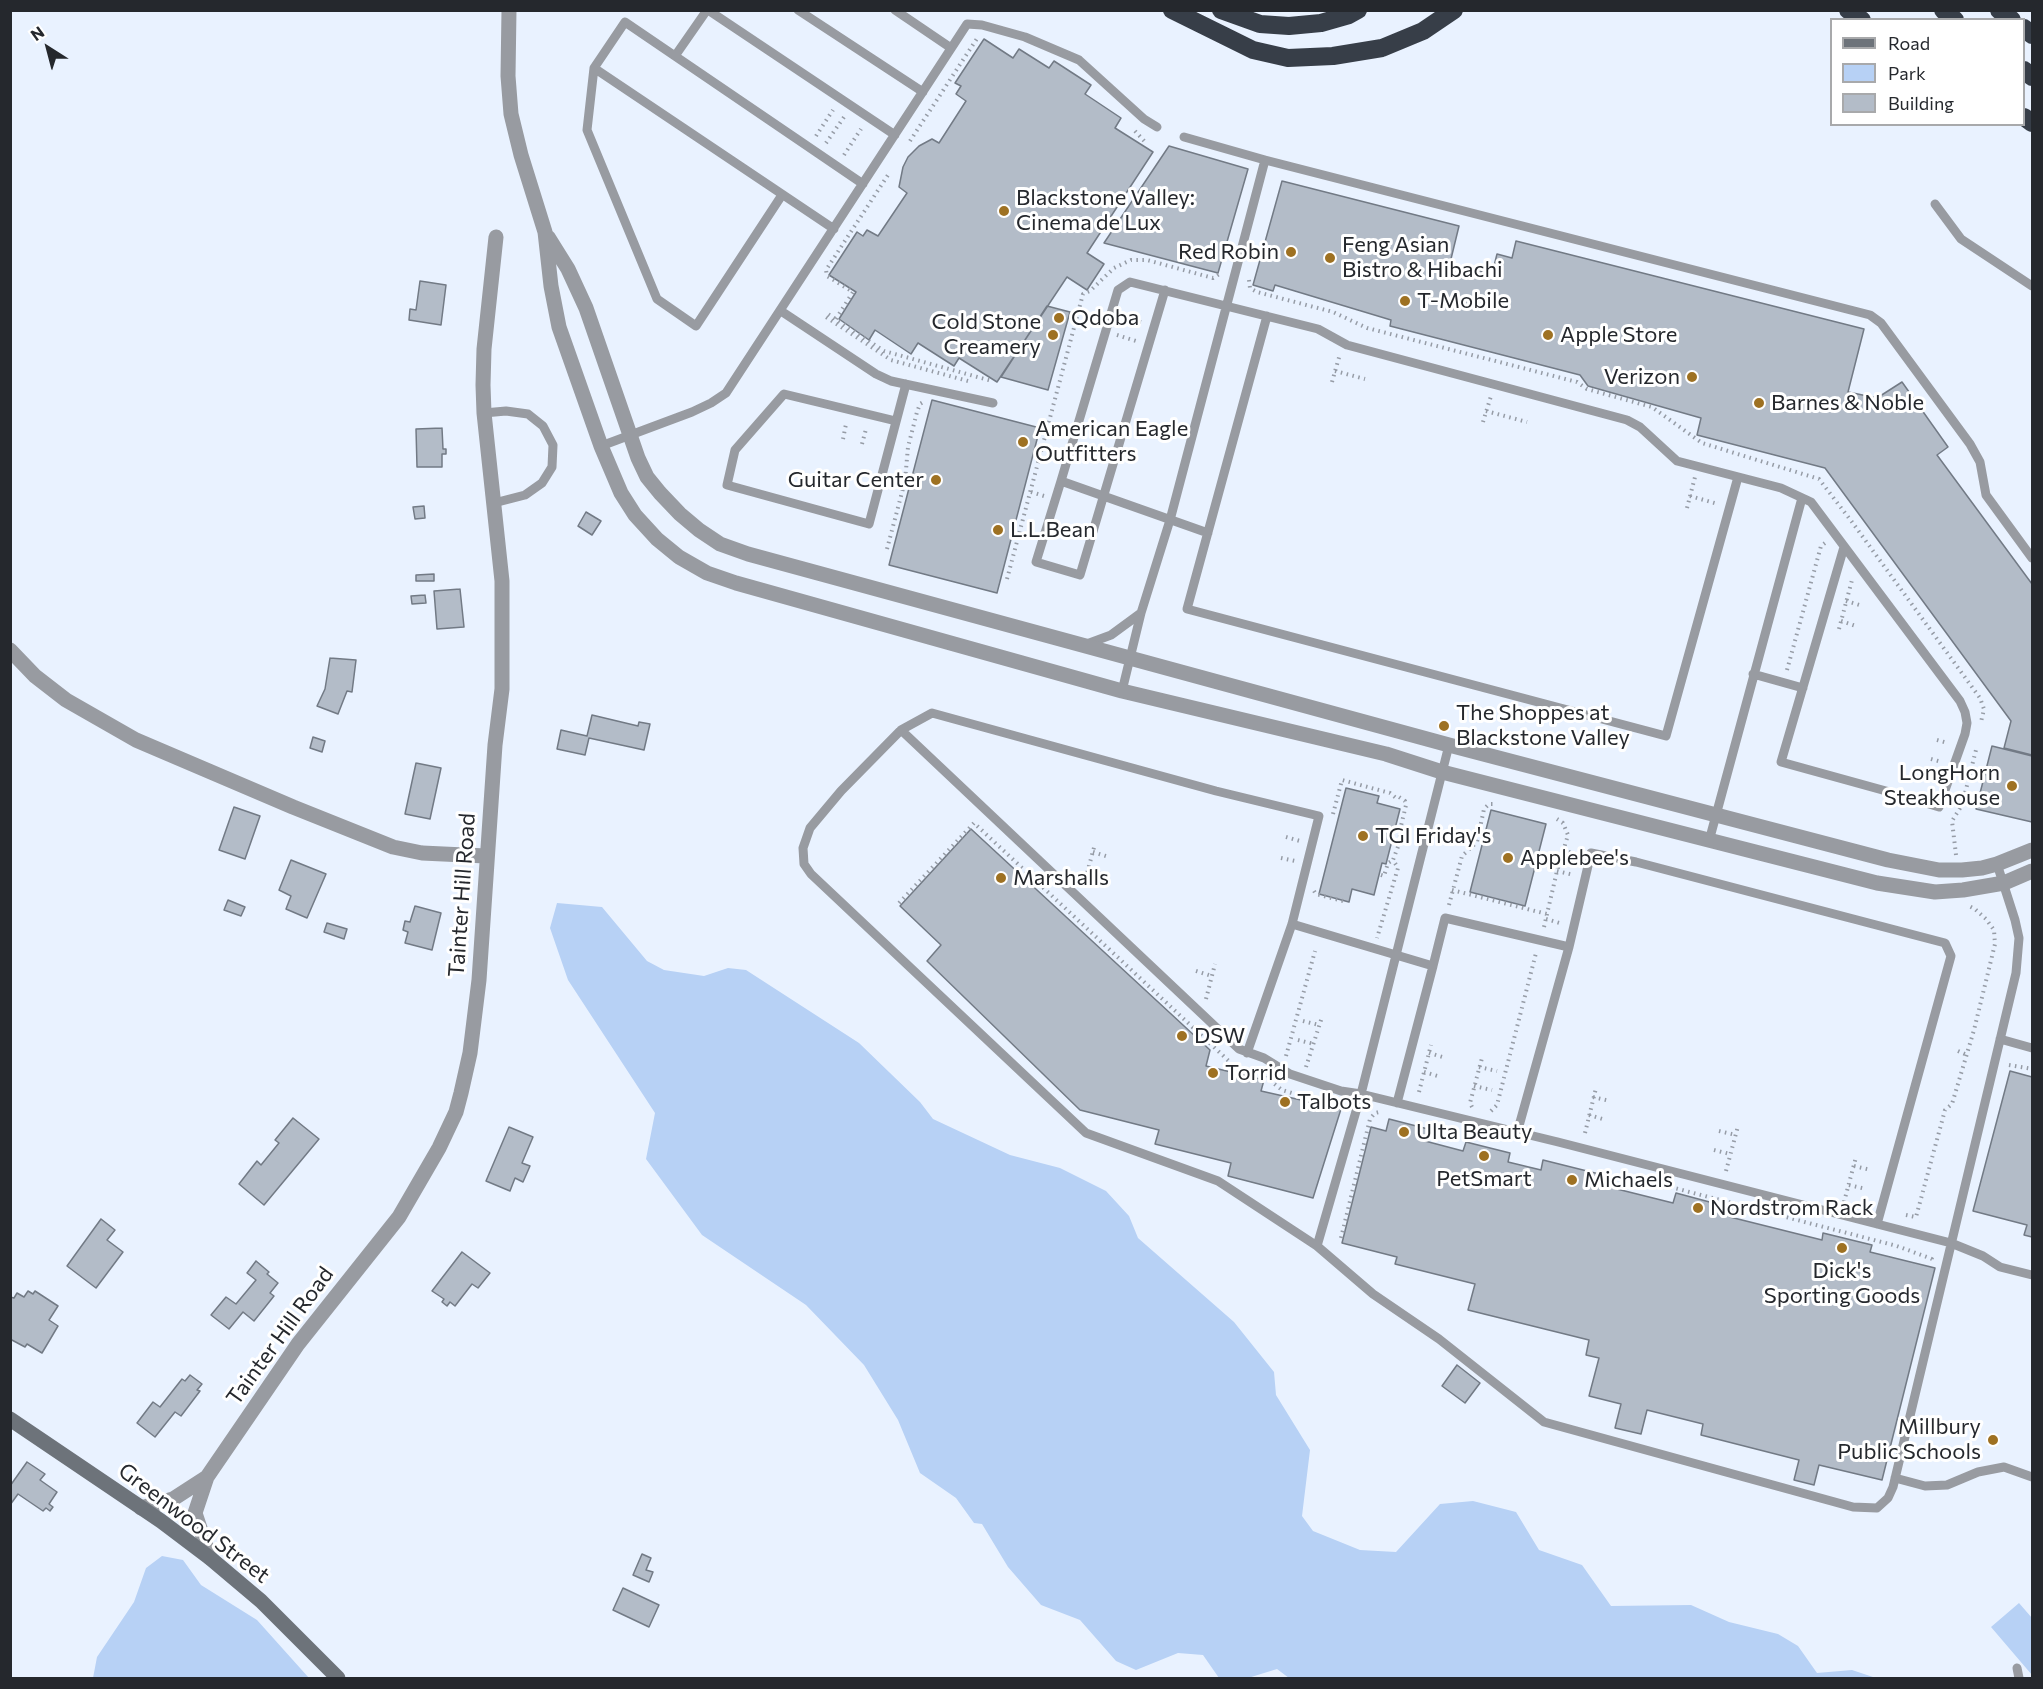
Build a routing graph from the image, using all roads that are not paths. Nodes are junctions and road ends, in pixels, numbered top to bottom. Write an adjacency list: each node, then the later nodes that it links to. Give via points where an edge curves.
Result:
1 (509, 10): 21 (street, via 511,114)
2 (707, 10): 10 (lane); 14 (lane)
3 (798, 10): 12 (lane)
4 (895, 10): 9 (lane)
5 (1172, 10): 8 (highway, via 1253,50 1288,58 1382,48 1423,31)
6 (1221, 10): 7 (highway, via 1260,24 1289,26 1321,23)
7 (1358, 10)
8 (1454, 10)
9 (951, 48): 12 (lane); 13 (lane, via 967,24 1035,41 1079,60)
10 (675, 56): 11 (lane, via 625,22); 17 (lane)
11 (594, 68): 18 (lane); 18 (lane, via 587,130 657,299 696,326)
12 (923, 92): 14 (lane)
13 (1157, 127)
14 (895, 135): 17 (lane)
15 (1184, 136): 16 (lane)
16 (1265, 160): 25 (lane); 42 (lane, via 1870,315 1881,323 1970,444 1980,462 1986,495)
17 (863, 183): 20 (lane)
18 (782, 195): 20 (lane)
19 (1935, 204): 23 (lane, via 1961,239)
20 (834, 230): 26 (lane)
21 (545, 232): 32 (street, via 586,308); 33 (street, via 559,327)
22 (496, 237): 30 (street, Tainter Hill Road, via 484,349)
23 (2032, 286)
24 (1165, 290): 25 (lane); 35 (lane, via 1130,282 1118,290); 36 (lane)
25 (1227, 305): 27 (lane); 39 (lane)
26 (781, 311): 28 (lane, via 876,374); 32 (lane, via 726,393 692,412)
27 (1268, 316): 34 (lane, via 1318,329 1347,345 1627,420 1677,461); 40 (lane)
28 (906, 384): 29 (lane); 31 (lane)
29 (993, 404)
30 (484, 413): 38 (street, Tainter Hill Road); 38 (lane, via 528,414 543,426 553,446 552,467 542,483 525,495)
31 (896, 421): 31 (lane, via 869,524 727,484 735,450 784,394)
32 (630, 435): 33 (lane); 44 (street, via 643,468 660,494 720,544)
33 (602, 446): 49 (street, via 621,493 635,515 664,545 707,573)
34 (1738, 477): 37 (lane); 40 (lane, via 1666,736 1187,609)
35 (1060, 481): 36 (lane); 36 (lane, via 1036,562 1080,575)
36 (1104, 496): 39 (lane)
37 (1802, 498): 41 (lane, via 1816,507); 47 (lane)
38 (494, 503): 56 (street, Tainter Hill Road, via 502,581 502,689)
39 (1170, 520): 40 (lane); 43 (lane)
40 (1208, 533)
41 (1844, 548): 48 (lane); 48 (lane, via 1965,712 1965,734 1939,807 1781,762)
42 (2032, 558)
43 (1141, 613): 44 (lane, via 1111,635); 46 (lane)
44 (1084, 645): 46 (street)
45 (10, 650): 56 (street, via 66,700 136,740 393,847 422,853)
46 (1132, 658): 49 (lane); 51 (street)
47 (1754, 674): 48 (lane); 53 (lane)
48 (1803, 688)
49 (1122, 691): 52 (street, via 1386,754)
50 (901, 730): 60 (lane, via 932,713 1319,816); 66 (lane); 72 (lane, via 810,828 803,848 804,864 811,874 1086,1133 1218,1180)
51 (1449, 745): 52 (lane); 53 (street)
52 (1442, 772): 54 (street); 62 (lane)
53 (1715, 814): 54 (lane); 57 (street, via 1916,866 1962,870)
54 (1709, 842): 59 (street, via 1907,889 1935,892)
55 (2032, 850): 57 (street)
56 (486, 856): 75 (street, Tainter Hill Road, via 473,1029 461,1093 448,1130 399,1217 298,1344)
57 (1997, 864): 59 (lane)
58 (2032, 871): 59 (street)
59 (2004, 883): 64 (lane, via 2019,938 2019,956)
60 (1292, 924): 62 (lane); 66 (lane)
61 (1569, 947): 63 (lane, via 1445,918); 69 (lane); 70 (lane, via 1591,853 1945,943 1951,956)
62 (1396, 957): 63 (lane); 67 (lane)
63 (1433, 966): 68 (lane)
64 (2000, 1040): 65 (lane); 71 (lane)
65 (2032, 1047)
66 (1247, 1053): 67 (lane, via 1317,1084)
67 (1361, 1094): 68 (lane); 72 (lane)
68 (1397, 1103): 69 (lane)
69 (1517, 1133): 70 (lane)
70 (1878, 1224): 71 (lane)
71 (1951, 1243): 73 (lane, via 2000,1267); 77 (lane)
72 (1317, 1246): 77 (lane, via 1374,1294 1439,1339 1544,1422 1852,1507 1877,1508 1888,1498)
73 (2032, 1275)
74 (10, 1419): 78 (street, Greenwood Street)
75 (207, 1477): 78 (street, Tainter Hill Road, via 173,1499); 79 (street, Tainter Hill Road, via 195,1513)
76 (2032, 1477): 77 (lane, via 2004,1467 1941,1485 1925,1486)
77 (1895, 1478)
78 (141, 1508): 79 (street, Greenwood Street)
79 (210, 1558): 81 (street, Greenwood Street, via 261,1601)
80 (2017, 1668): 82 (lane)
81 (338, 1678)
82 (2019, 1678)

